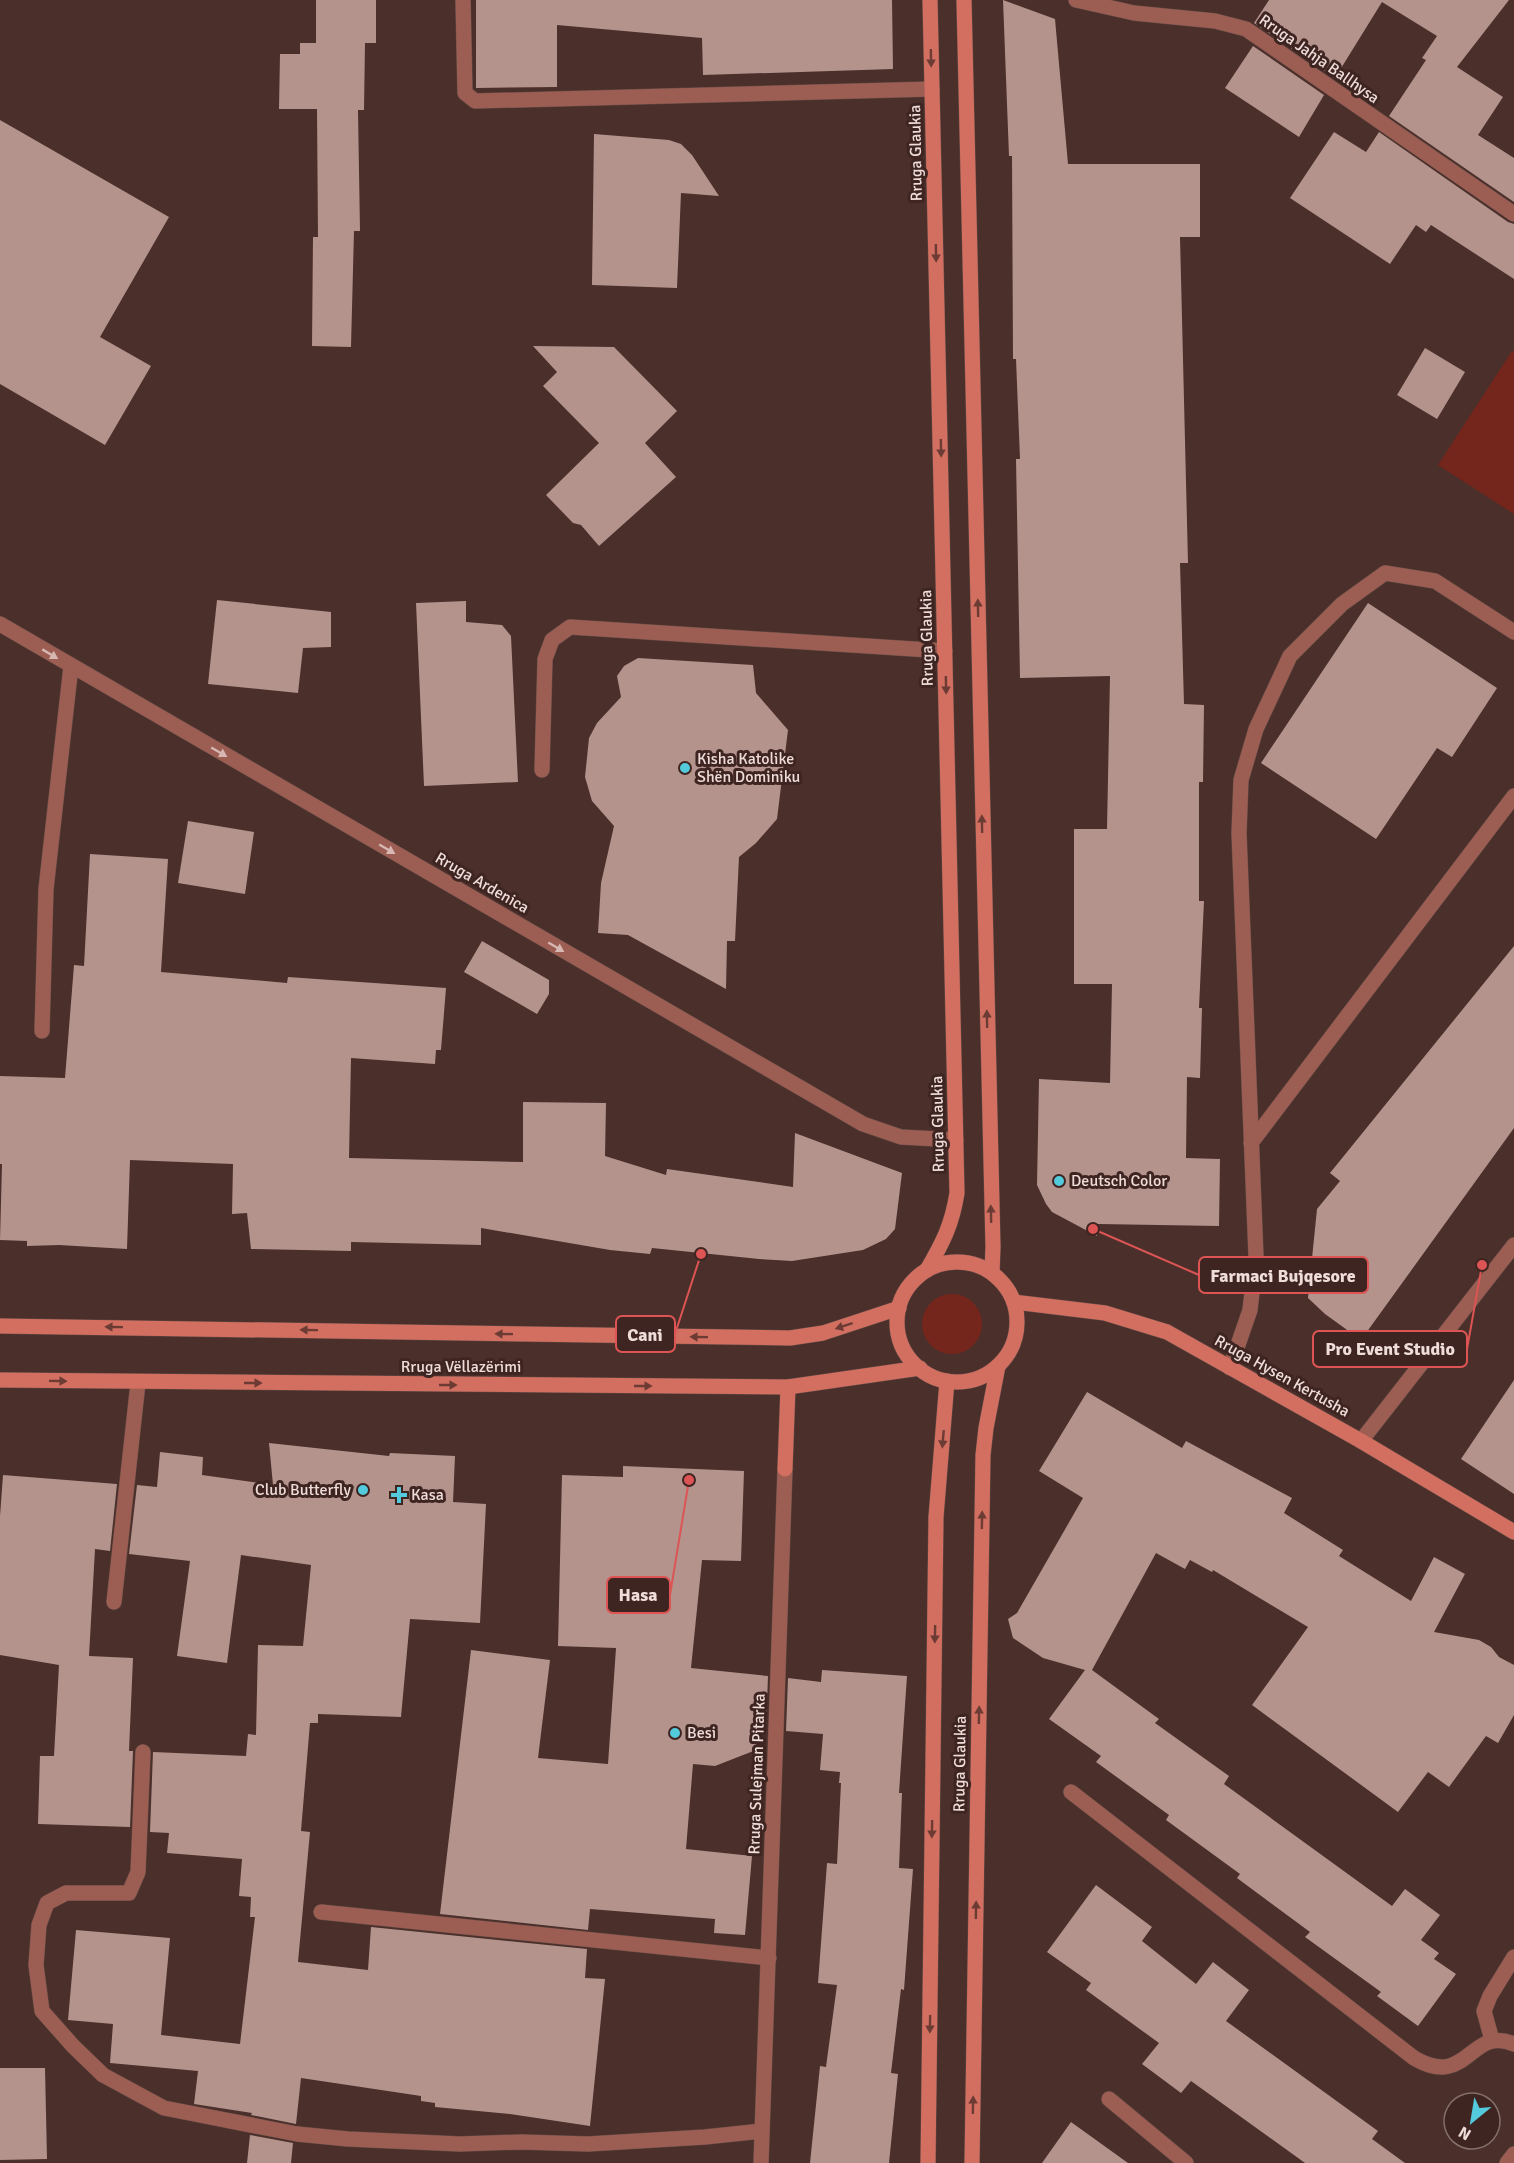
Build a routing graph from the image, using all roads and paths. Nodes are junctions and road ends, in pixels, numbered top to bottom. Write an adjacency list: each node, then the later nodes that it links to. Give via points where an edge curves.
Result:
1 (463, 0): 5 (street, via 465,93 475,101)
2 (930, 0): 5 (main road, Rruga Glaukia, one-way to 5)
3 (964, 0): 18 (main road, one-way to 3)
4 (1076, 0): 6 (street, Rruga Jahja Ballhysa, via 1134,13 1215,21 1246,29)
5 (932, 89): 9 (main road, Rruga Glaukia, one-way to 9)
6 (1514, 214)
7 (0, 624): 10 (street, Rruga Ardenica, one-way to 10)
8 (1514, 632): 15 (street, via 1434,581 1385,573 1342,604 1290,656 1256,729 1241,780 1239,833)
9 (945, 651): 11 (street, via 570,627 552,640 545,659); 14 (main road, Rruga Glaukia, one-way to 14)
10 (71, 666): 13 (street, via 46,888); 14 (street, Rruga Ardenica, one-way to 14, via 863,1124 901,1137)
11 (542, 770)
12 (1514, 796): 15 (street)
13 (42, 1031)
14 (956, 1140): 17 (main road, Rruga Glaukia, via 957,1193 953,1217)
15 (1251, 1143): 24 (street, via 1254,1287)
16 (1514, 1245): 29 (street)
17 (927, 1270): 18 (main road, via 960,1262); 20 (main road, via 912,1282)
18 (992, 1273): 19 (main road, via 1002,1281)
19 (1014, 1302): 22 (main road, via 1016,1336); 24 (main road, Rruga Hysen Kertusha, via 1106,1313 1136,1321 1167,1332)
20 (899, 1308): 21 (main road, Rruga Vëllazërimi, one-way to 21, via 824,1333 790,1338); 23 (main road, via 897,1322 903,1347)
21 (0, 1326)
22 (998, 1366): 26 (main road, via 969,1381); 45 (main road, Rruga Glaukia, one-way to 22, via 982,1455)
23 (920, 1368): 26 (main road); 28 (main road, Rruga Vëllazërimi)
24 (1230, 1368): 29 (main road, Rruga Hysen Kertusha)
25 (0, 1380): 27 (main road, Rruga Vëllazërimi, one-way to 27)
26 (947, 1381): 44 (main road, Rruga Glaukia, one-way to 44, via 936,1517)
27 (138, 1383): 28 (main road, Rruga Vëllazërimi, one-way to 28); 32 (street)
28 (788, 1387): 30 (main road, Rruga Sulejman Pitarka)
29 (1361, 1441): 31 (main road, Rruga Hysen Kertusha)
30 (785, 1469): 37 (street, Rruga Sulejman Pitarka)
31 (1514, 1532)
32 (114, 1602)
33 (143, 1752): 41 (street, via 138,1872 129,1893 66,1893 47,1903 39,1925 36,1965 42,2012 104,2075 164,2108 297,2134 348,2139 588,2144)
34 (1071, 1792): 38 (street, via 1424,2064 1446,2068)
35 (321, 1912): 37 (street)
36 (1514, 1957): 38 (street, via 1484,2011)
37 (769, 1958): 41 (street, Rruga Sulejman Pitarka)
38 (1492, 2040): 39 (street)
39 (1514, 2044)
40 (1109, 2100): 46 (street)
41 (762, 2132): 43 (street, Rruga Sulejman Pitarka)
42 (1514, 2154): 47 (street)
43 (762, 2163)
44 (928, 2163)
45 (972, 2163)
46 (1186, 2163)
47 (1508, 2163)

